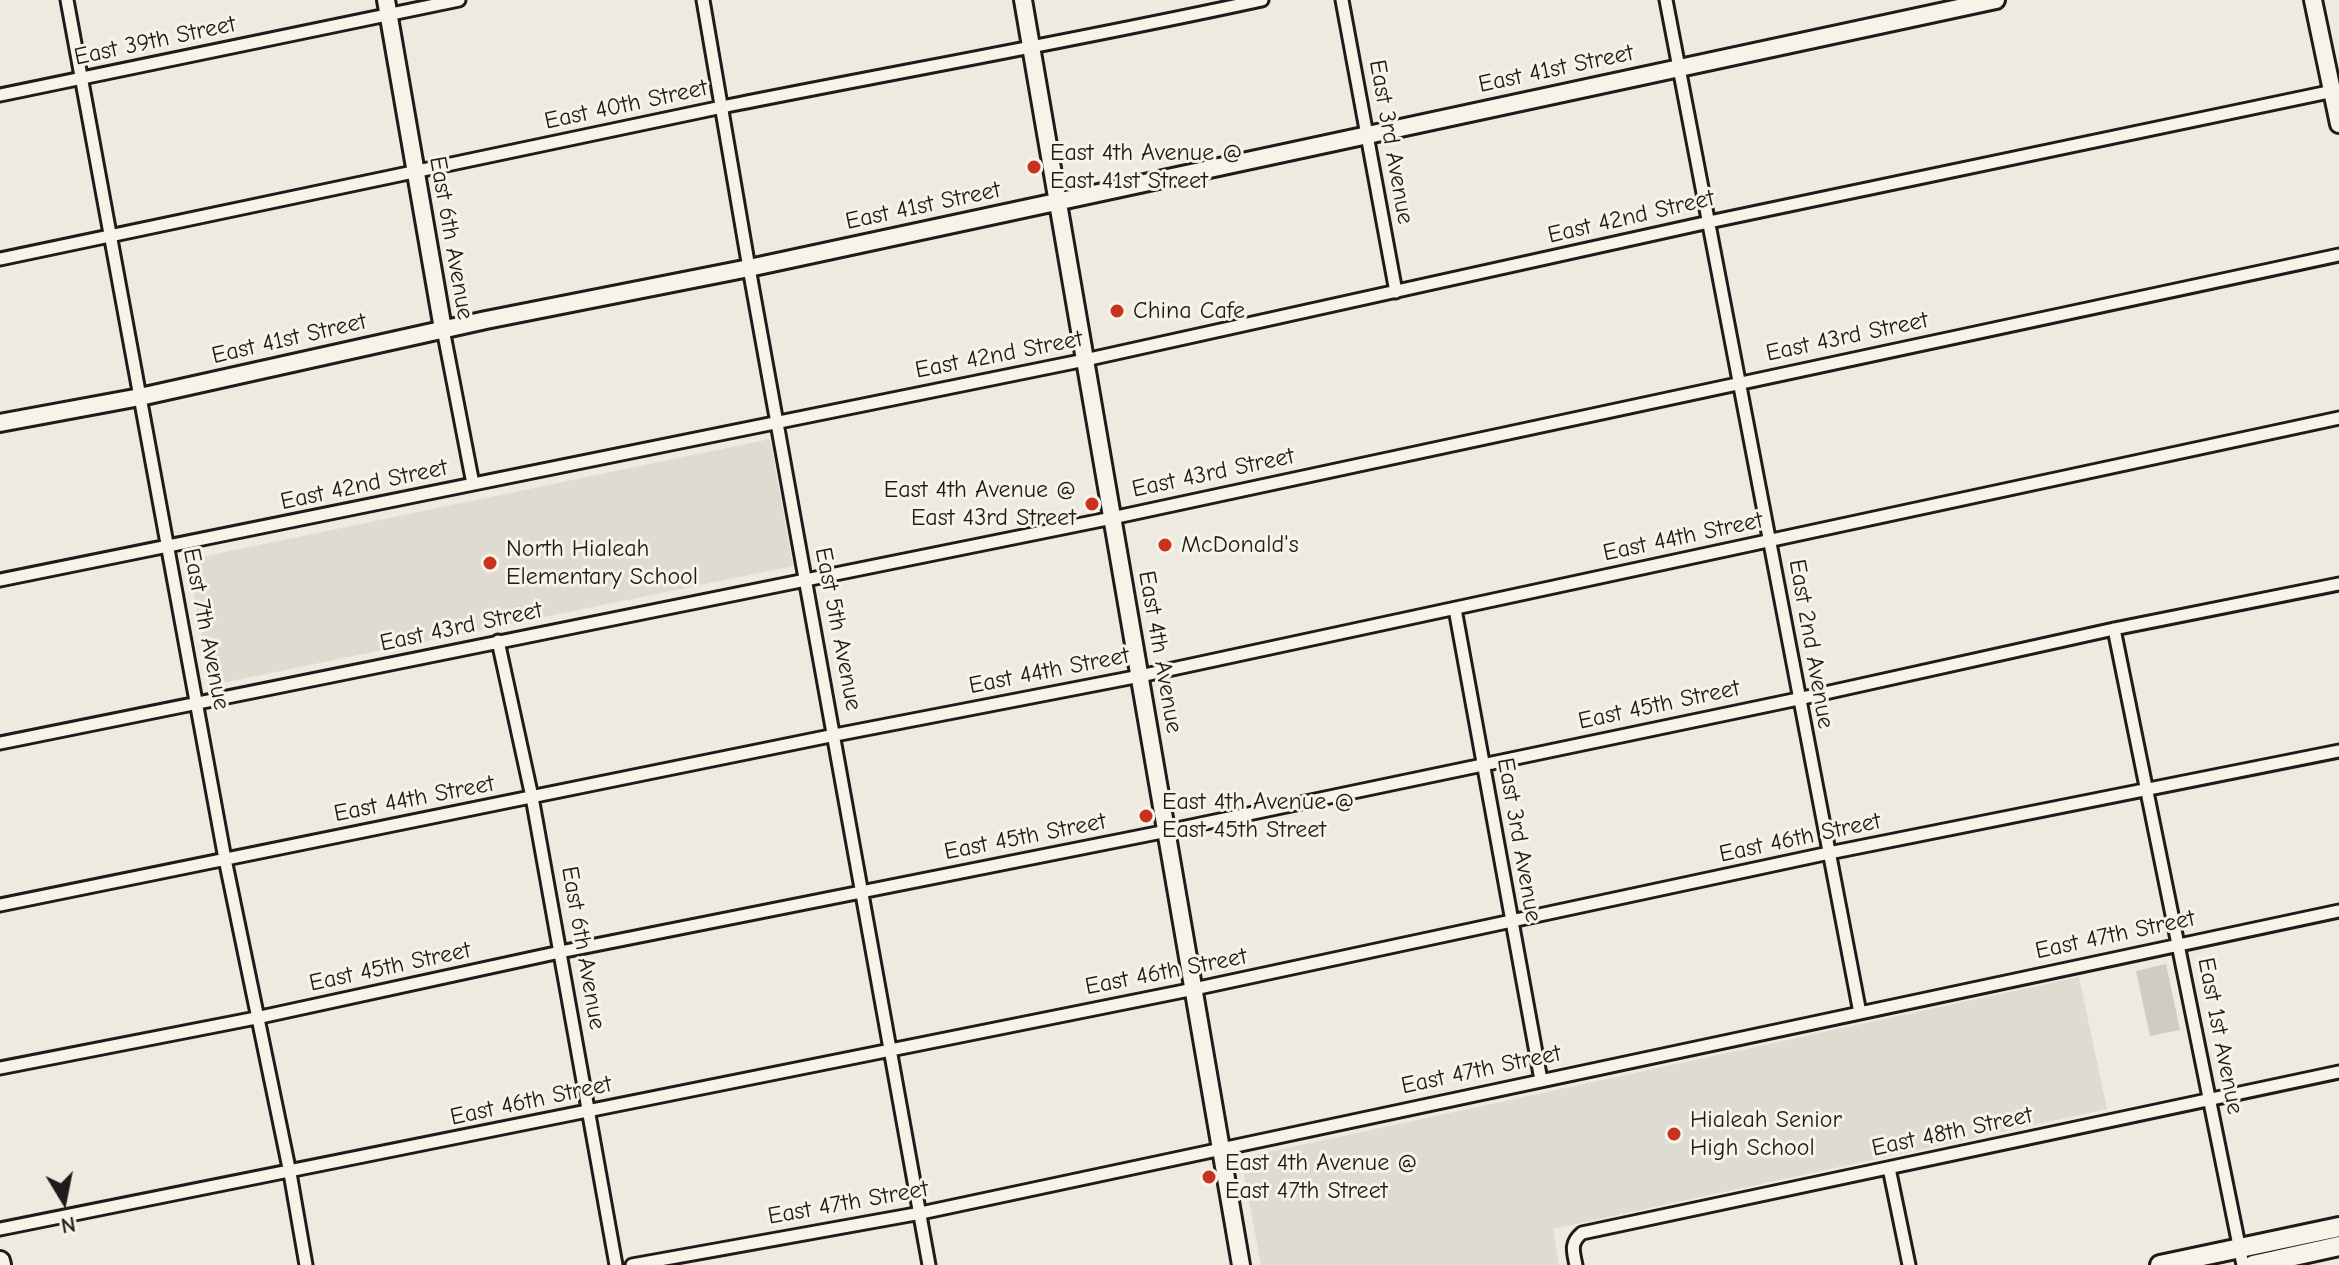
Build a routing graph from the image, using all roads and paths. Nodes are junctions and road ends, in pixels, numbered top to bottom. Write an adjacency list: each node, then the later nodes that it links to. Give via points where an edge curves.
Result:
1 (67, 0): 14 (street, East 7th Avenue)
2 (459, 0): 11 (street, East 39th Street)
3 (703, 0): 17 (street, East 5th Avenue)
4 (1023, 0): 12 (street, East 4th Avenue)
5 (1262, 0): 10 (street, East 40th Street)
6 (1342, 0): 19 (street, East 3rd Avenue)
7 (1666, 0): 13 (street, East 2nd Avenue)
8 (1993, 0): 13 (street, East 41st Street)
9 (2313, 0): 15 (street)
10 (1239, 2): 12 (street, East 40th Street)
11 (388, 7): 14 (street, East 39th Street); 20 (street, East 6th Avenue)
12 (1031, 48): 17 (street, East 40th Street); 21 (street, East 4th Avenue)
13 (1679, 67): 19 (street, East 41st Street); 22 (street, East 2nd Avenue)
14 (80, 79): 16 (street, East 39th Street); 23 (street, East 7th Avenue)
15 (2336, 91): 18 (street); 22 (street, East 42nd Street)
16 (0, 95)
17 (722, 107): 20 (street, East 40th Street); 26 (street, East 5th Avenue)
18 (2339, 124)
19 (1368, 135): 21 (street, East 41st Street); 27 (street, East 3rd Avenue)
20 (415, 171): 23 (street, East 40th Street); 28 (street, East 6th Avenue)
21 (1058, 201): 26 (street, East 41st Street); 29 (street, East 4th Avenue)
22 (1709, 222): 27 (street, East 42nd Street); 30 (street, East 2nd Avenue)
23 (109, 237): 25 (street, East 40th Street); 31 (street, East 7th Avenue)
24 (2339, 255): 30 (street, East 43rd Street)
25 (0, 259)
26 (749, 268): 28 (street, East 41st Street); 33 (street, East 5th Avenue)
27 (1396, 292): 29 (street, East 42nd Street)
28 (443, 329): 31 (street, East 41st Street); 35 (street, East 6th Avenue)
29 (1085, 360): 33 (street, East 42nd Street); 36 (street, East 4th Avenue)
30 (1738, 383): 36 (street, East 43rd Street); 37 (street, East 2nd Avenue)
31 (140, 397): 34 (street, East 41st Street); 38 (street, East 7th Avenue)
32 (2339, 418): 37 (street, East 44th Street)
33 (779, 421): 35 (street, East 42nd Street); 39 (street, East 5th Avenue)
34 (0, 423)
35 (473, 484): 38 (street, East 42nd Street)
36 (1112, 518): 39 (street, East 43rd Street); 45 (street, East 4th Avenue)
37 (1770, 541): 42 (street, East 44th Street); 46 (street, East 2nd Avenue)
38 (168, 547): 40 (street, East 42nd Street); 47 (street, East 7th Avenue)
39 (806, 579): 44 (street, East 43rd Street); 48 (street, East 5th Avenue)
40 (0, 580)
41 (2339, 584): 43 (street, East 45th Street)
42 (1455, 609): 45 (street, East 44th Street); 51 (street, East 3rd Avenue)
43 (2114, 629): 46 (street, East 45th Street); 52 (street, East 1st Avenue)
44 (498, 641): 47 (street, East 43rd Street); 53 (street, East 6th Avenue)
45 (1140, 676): 48 (street, East 44th Street); 54 (street, East 4th Avenue)
46 (1798, 699): 51 (street, East 45th Street); 55 (street, East 2nd Avenue)
47 (199, 704): 49 (street, East 43rd Street); 56 (street, East 7th Avenue)
48 (835, 735): 53 (street, East 44th Street); 57 (street, East 5th Avenue)
49 (0, 743)
50 (2339, 751): 52 (street, East 46th Street)
51 (1482, 764): 54 (street, East 45th Street); 60 (street, East 3rd Avenue)
52 (2146, 789): 55 (street, East 46th Street); 61 (street, East 1st Avenue)
53 (532, 797): 56 (street, East 44th Street); 62 (street, East 6th Avenue)
54 (1167, 831): 57 (street, East 45th Street); 63 (street, East 4th Avenue)
55 (1829, 853): 60 (street, East 46th Street); 64 (street, East 2nd Avenue)
56 (225, 859): 58 (street, East 44th Street); 65 (street, East 7th Avenue)
57 (862, 893): 62 (street, East 45th Street); 66 (street, East 5th Avenue)
58 (0, 905)
59 (2339, 911): 61 (street, East 47th Street)
60 (1511, 923): 63 (street, East 46th Street); 69 (street, East 3rd Avenue)
61 (2180, 944): 64 (street, East 47th Street); 70 (street, East 1st Avenue)
62 (560, 952): 65 (street, East 45th Street); 71 (street, East 6th Avenue)
63 (1194, 989): 66 (street, East 46th Street); 72 (street, East 4th Avenue)
64 (1860, 1013): 69 (street, East 47th Street)
65 (256, 1018): 67 (street, East 45th Street); 74 (street, East 7th Avenue)
66 (892, 1049): 71 (street, East 46th Street); 75 (street, East 5th Avenue)
67 (0, 1068)
68 (2339, 1072): 70 (street, East 48th Street)
69 (1541, 1080): 72 (street, East 47th Street)
70 (2210, 1099): 73 (street, East 48th Street); 80 (street, East 1st Avenue)
71 (587, 1112): 74 (street, East 46th Street); 82 (street, East 6th Avenue)
72 (1221, 1147): 75 (street, East 47th Street); 85 (street, East 4th Avenue)
73 (1889, 1168): 86 (street, East 48th Street, via 1582,1233 1572,1246); 87 (street)
74 (290, 1173): 77 (street, East 46th Street); 81 (street, East 7th Avenue)
75 (921, 1213): 83 (street, East 47th Street); 84 (street, East 5th Avenue)
76 (2339, 1227): 79 (main road)
77 (0, 1229)
78 (2339, 1246): 79 (main road)
79 (2297, 1252): 80 (main road); 89 (main road)
80 (2241, 1256): 88 (main road)
81 (306, 1265)
82 (616, 1265)
83 (632, 1265)
84 (929, 1265)
85 (1241, 1265)
86 (1576, 1265)
87 (1909, 1265)
88 (2160, 1265)
89 (2253, 1265)

